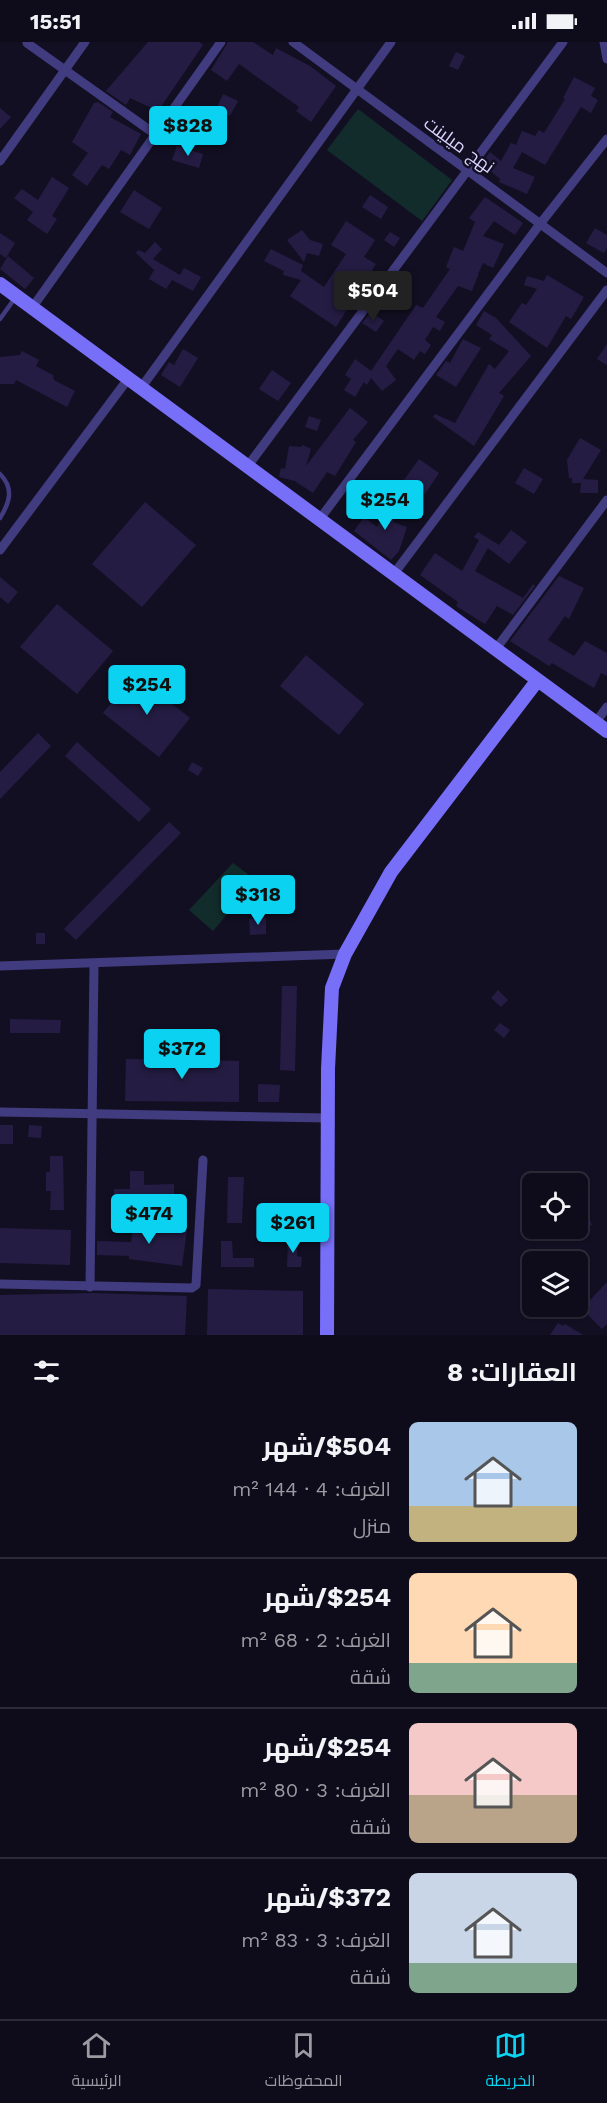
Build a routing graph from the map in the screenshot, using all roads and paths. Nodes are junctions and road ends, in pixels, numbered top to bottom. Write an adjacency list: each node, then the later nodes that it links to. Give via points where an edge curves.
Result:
1 (85, 42): 9 (street)
2 (221, 42): 11 (street)
3 (293, 42): 10 (street, نهج ميلينت)
4 (391, 42): 10 (street)
5 (563, 42): 14 (street)
6 (604, 42): 8 (street)
7 (27, 43): 9 (street)
8 (607, 58)
9 (64, 69): 11 (street); 13 (street)
10 (356, 90): 14 (street, نهج ميلينت); 23 (street)
11 (156, 134): 20 (street)
12 (607, 139): 15 (street)
13 (0, 161)
14 (467, 171): 15 (street, نهج ميلينت); 24 (street)
15 (540, 224): 16 (street, نهج ميلينت); 28 (street)
16 (607, 273)
17 (0, 284): 19 (main road)
18 (607, 290): 30 (street)
19 (16, 296): 20 (main road); 21 (lane)
20 (32, 308): 22 (main road)
21 (0, 319)
22 (128, 379): 23 (main road); 29 (street)
23 (141, 388): 24 (main road)
24 (247, 467): 28 (main road)
25 (0, 474): 27 (lane, via 11,495)
26 (607, 500): 31 (street)
27 (0, 518)
28 (319, 520): 30 (main road)
29 (0, 550)
30 (393, 575): 31 (main road)
31 (495, 650): 32 (main road)
32 (537, 681): 34 (main road); 36 (main road, via 391,872)
33 (607, 707): 34 (street)
34 (596, 722): 35 (main road)
35 (607, 731)
36 (345, 954): 37 (street); 41 (main road, via 332,988)
37 (94, 964): 38 (street); 40 (street)
38 (0, 966)
39 (0, 1112): 40 (street)
40 (90, 1115): 41 (street); 44 (street)
41 (328, 1119): 45 (main road)
42 (203, 1160): 44 (street, via 196,1285 187,1289)
43 (0, 1284): 44 (street)
44 (90, 1287)
45 (327, 1335)

